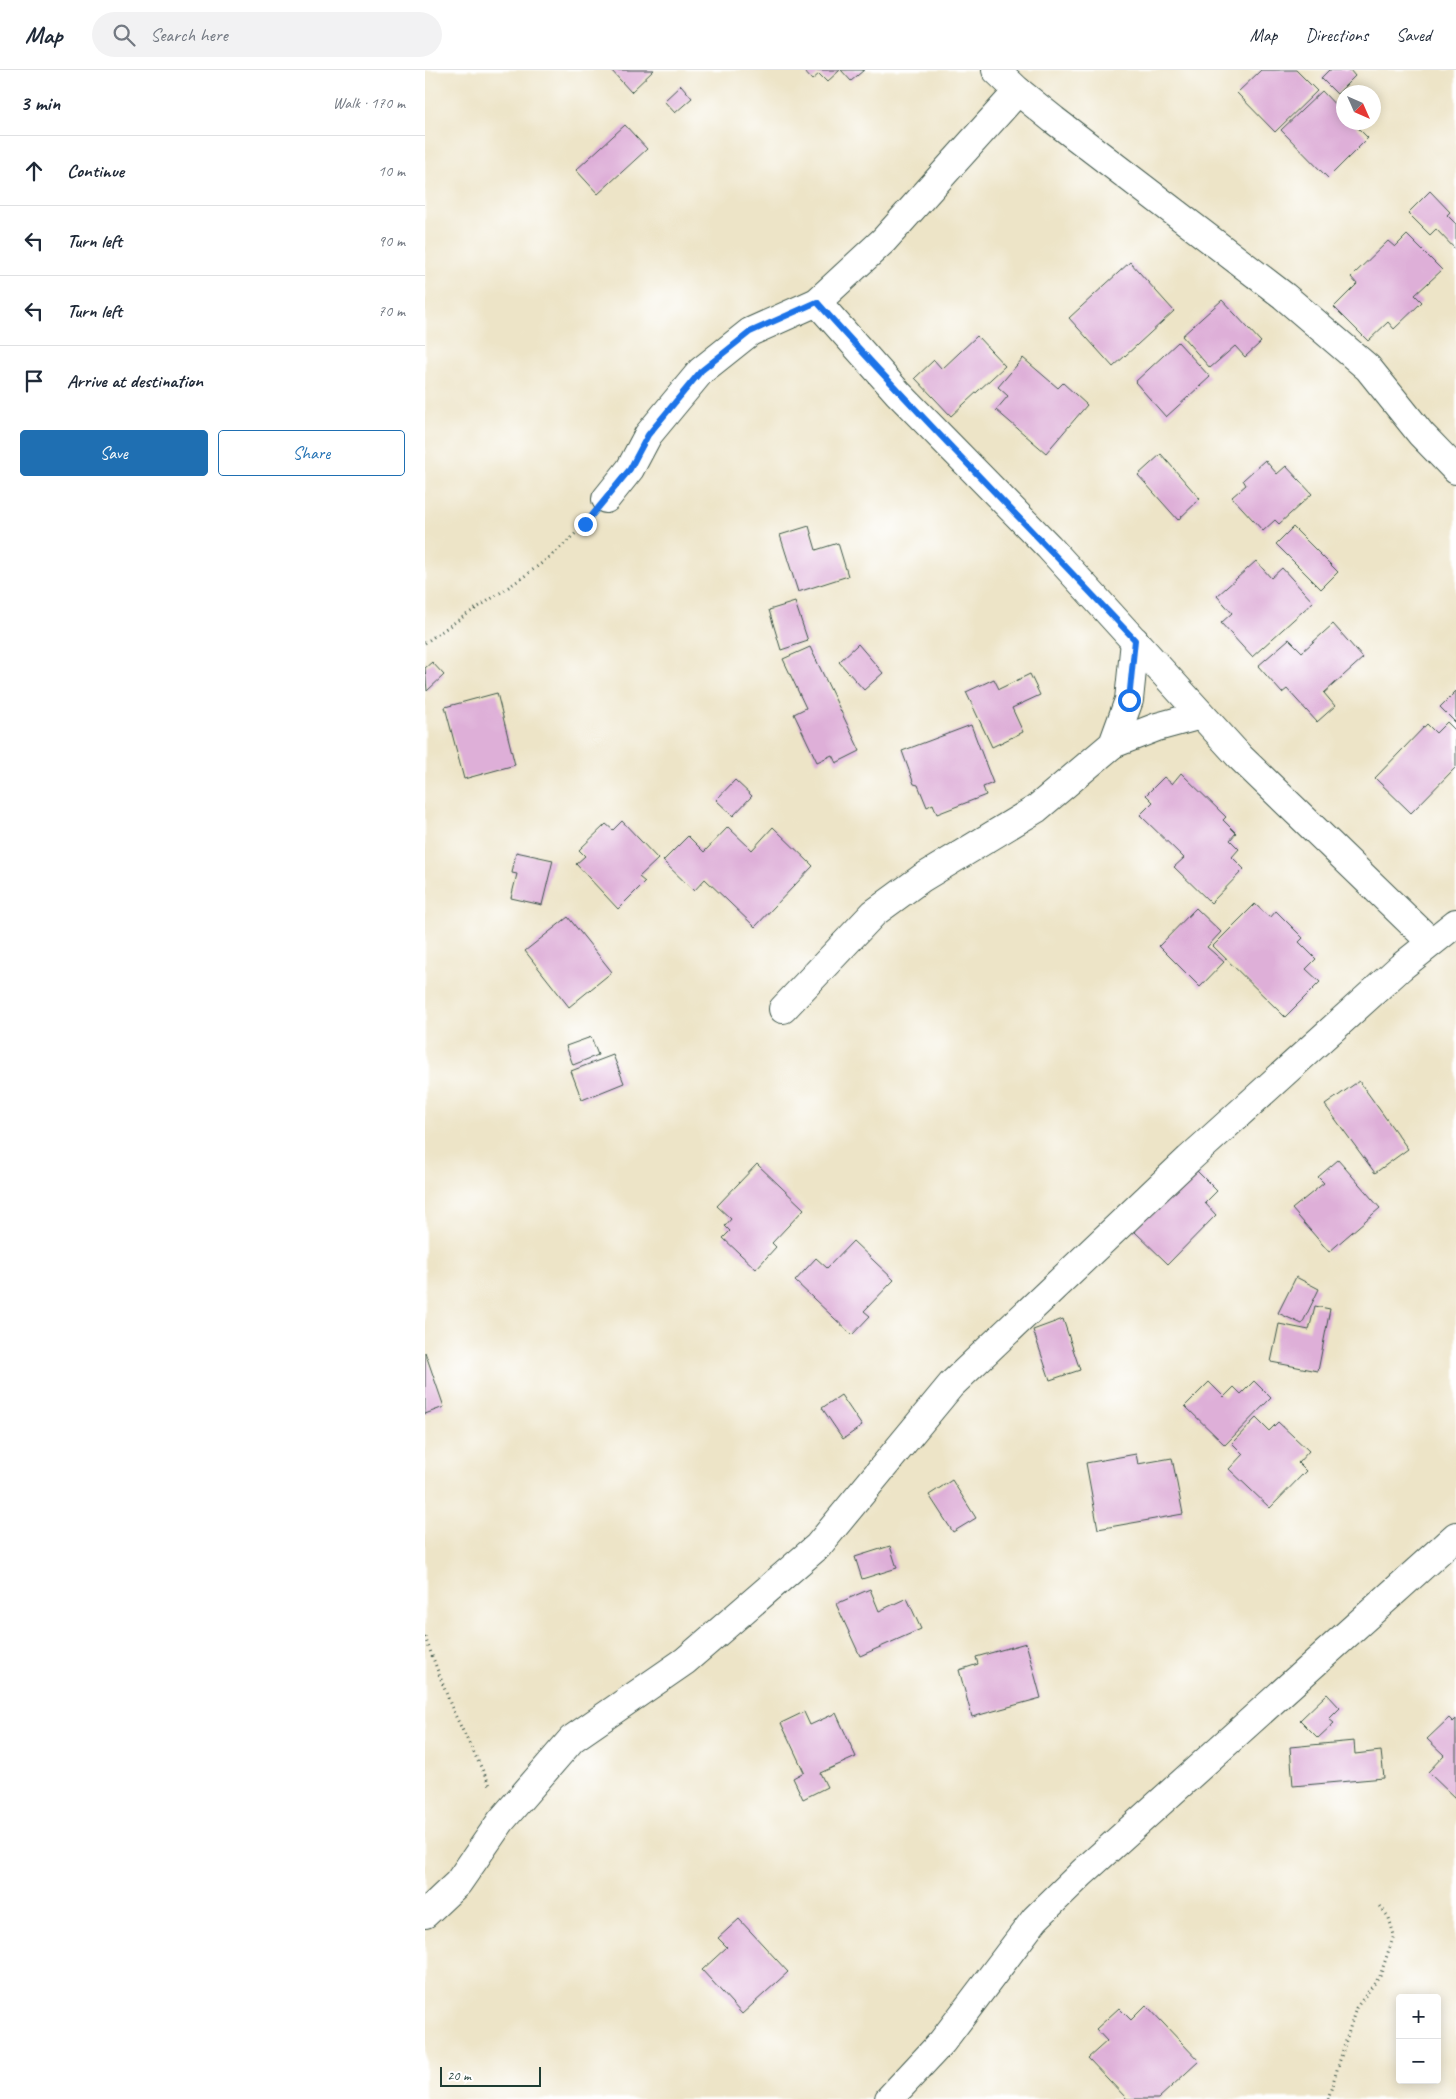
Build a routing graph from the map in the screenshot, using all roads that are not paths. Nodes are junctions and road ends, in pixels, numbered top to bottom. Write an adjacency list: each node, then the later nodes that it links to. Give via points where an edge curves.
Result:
1 (996, 70): 2 (street)
2 (1018, 91): 3 (street, via 884,240); 4 (street, via 1284,296 1361,362 1421,434)
3 (817, 302): 5 (street, via 750,332 701,371 648,435 630,469); 6 (street, via 898,393)
4 (1456, 470)
5 (606, 499)
6 (1135, 640): 7 (street); 8 (street, via 1129,700)
7 (1201, 715): 8 (street, via 1157,726); 10 (street, via 1240,758)
8 (1113, 744): 11 (street, via 1037,809 922,878 874,913)
9 (1456, 923): 10 (street)
10 (1431, 942): 13 (street, via 1189,1159 951,1385 818,1546 685,1660 572,1739 501,1821 458,1883)
11 (783, 1009)
12 (1456, 1536): 14 (street, via 1035,1918 942,2042)
13 (425, 1914)
14 (889, 2099)

